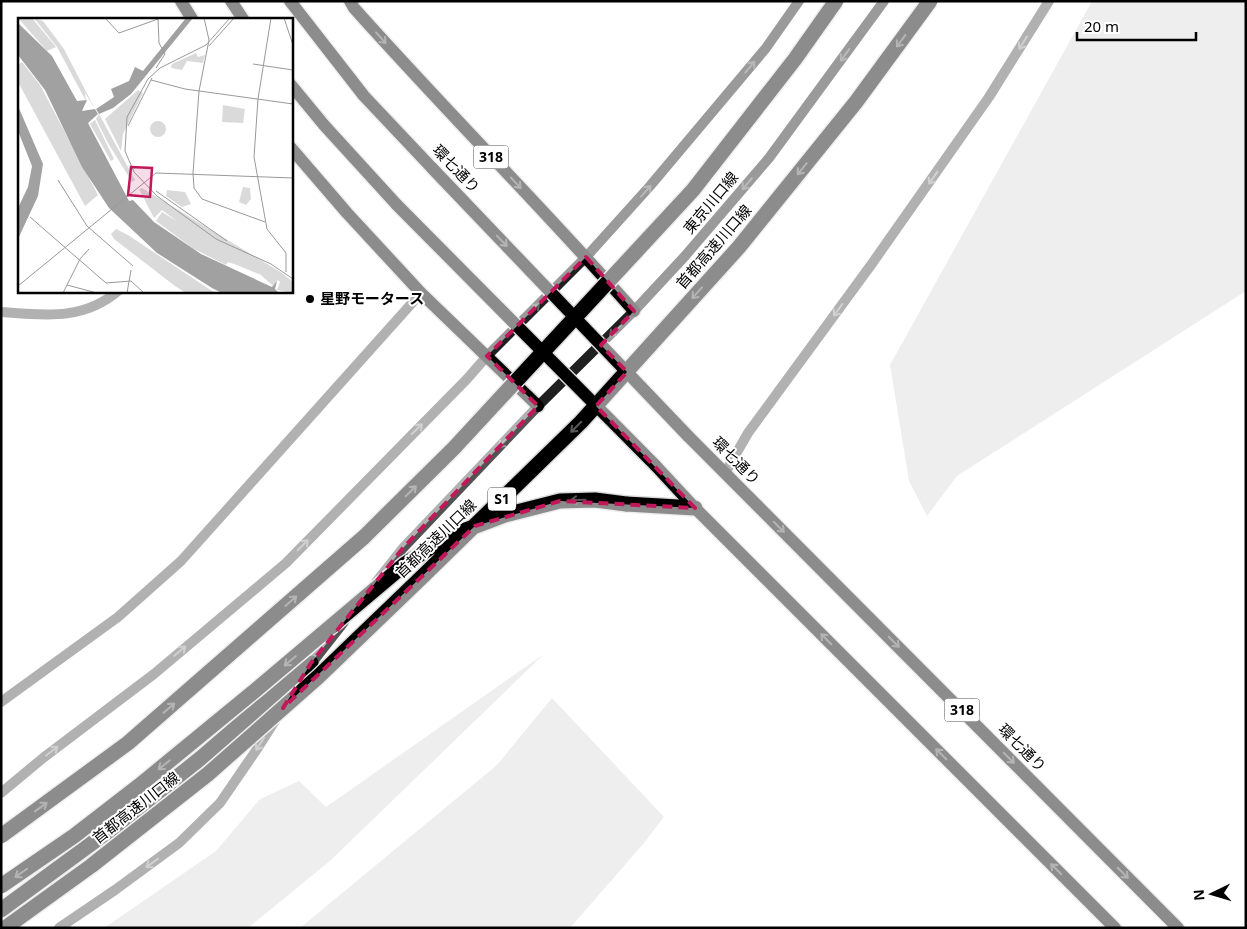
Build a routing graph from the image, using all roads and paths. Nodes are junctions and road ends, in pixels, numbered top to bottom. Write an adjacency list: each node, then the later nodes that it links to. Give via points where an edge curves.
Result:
1 (181, 1): 10 (main road)
2 (231, 1): 11 (main road)
3 (290, 1): 21 (main road, 環七通り / 318, one-way to 21, bridge, via 364,96)
4 (350, 1): 14 (main road, 318, one-way to 14, via 411,71)
5 (799, 1): 14 (main road, one-way to 5, via 766,48)
6 (836, 1): 26 (highway, one-way to 6, bridge, via 128,743 364,538 447,455 693,190)
7 (884, 1): 18 (main road, 東京川口線, one-way to 18, via 769,158)
8 (930, 1): 29 (highway, 首都高速川口線 / S1, one-way to 29, bridge, via 856,102 739,247 582,422 318,677 215,768 91,866)
9 (1049, 1): 21 (street, one-way to 21, via 989,97 748,433)
10 (191, 18)
11 (242, 18)
12 (292, 86): 22 (main road, bridge, via 397,205)
13 (292, 149): 16 (main road)
14 (586, 257): 18 (main road, 318); 19 (main road, one-way to 14)
15 (117, 292): 17 (street, via 96,306 81,311 48,316)
16 (421, 293): 19 (main road); 24 (street, via 181,560 118,617)
17 (1, 312)
18 (634, 312): 20 (main road, 東京川口線, one-way to 20)
19 (487, 356): 20 (main road); 25 (street, one-way to 19, via 154,674 286,563)
20 (538, 406): 23 (street, one-way to 23, via 403,548)
21 (725, 473): 32 (main road, 環七通り / 318, one-way to 32)
22 (695, 508): 27 (highway, one-way to 27, bridge, via 595,500 560,501 505,515 447,537 405,564 140,785); 31 (main road, one-way to 22)
23 (311, 663): 28 (highway, via 110,830); 30 (street, one-way to 30, via 220,803 179,842)
24 (1, 702)
25 (1, 793)
26 (1, 836)
27 (1, 886)
28 (1, 910)
29 (5, 928)
30 (60, 928)
31 (1115, 928)
32 (1178, 928)

